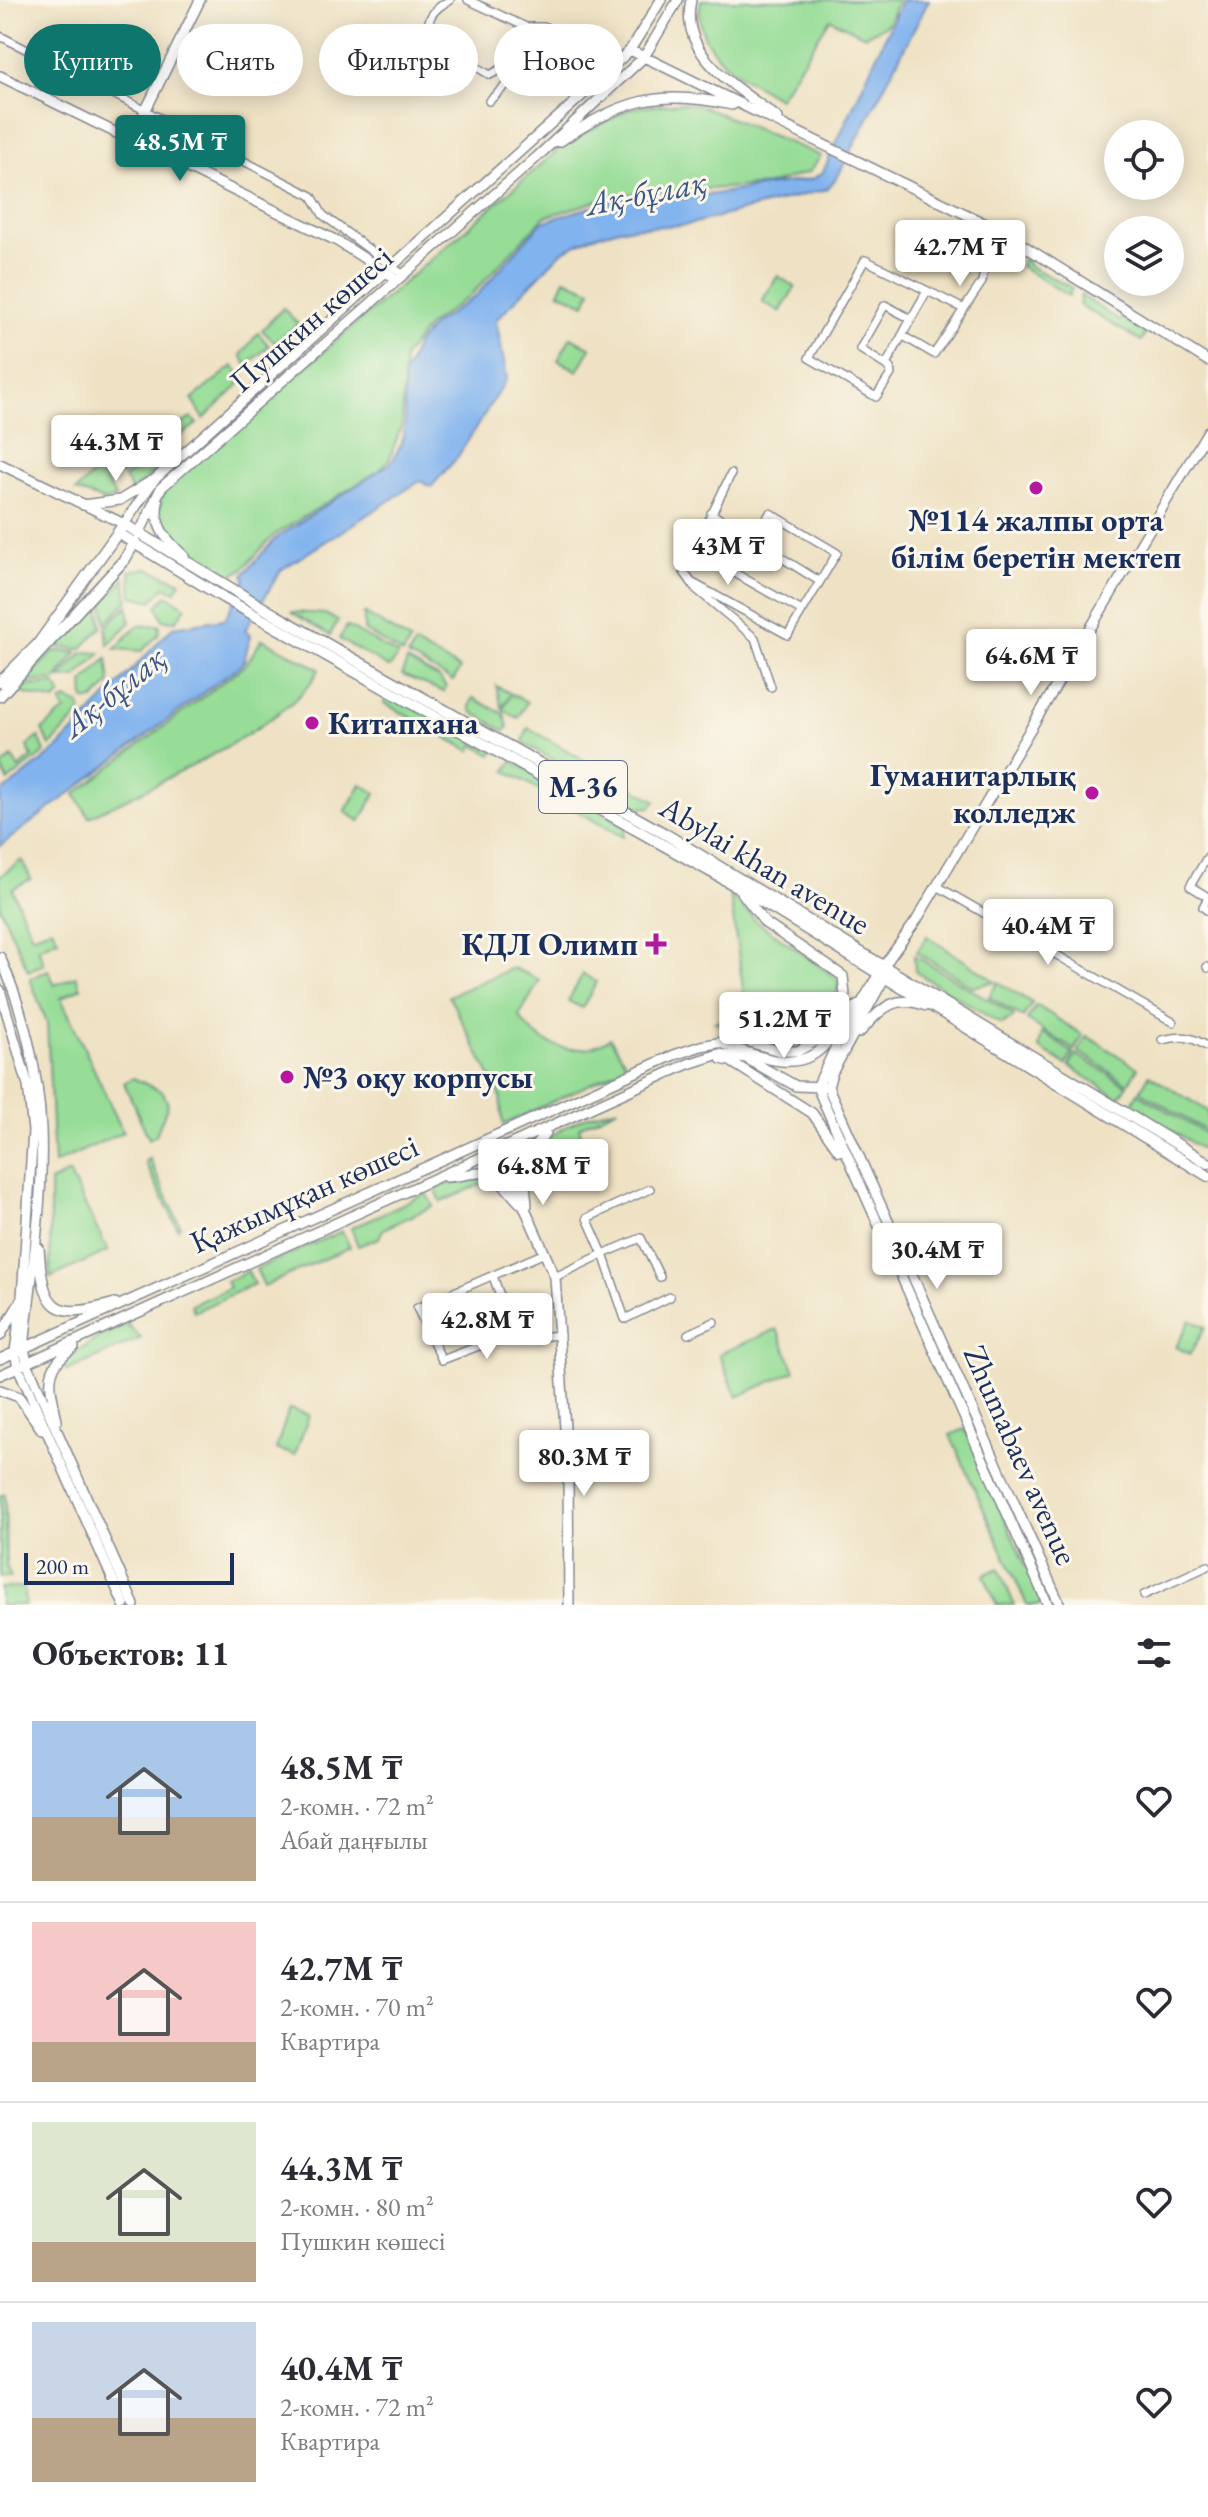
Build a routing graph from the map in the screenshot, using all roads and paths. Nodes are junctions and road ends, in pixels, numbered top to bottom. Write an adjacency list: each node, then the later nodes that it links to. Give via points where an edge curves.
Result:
1 (200, 0): 18 (main road)
2 (450, 0): 12 (street, via 431,14 426,27 430,39)
3 (468, 0): 7 (street)
4 (661, 0): 9 (main road, Пушкин көшесі)
5 (678, 0): 11 (main road, Пушкин көшесі)
6 (691, 0): 19 (main road, via 693,35 710,66)
7 (520, 24)
8 (1, 39): 18 (street)
9 (630, 50): 10 (main road, Пушкин көшесі); 11 (main road)
10 (623, 56)
11 (644, 57): 17 (main road); 21 (main road, Пушкин көшесі)
12 (494, 73)
13 (0, 76): 20 (main road)
14 (494, 96): 16 (street)
15 (580, 96): 23 (main road, Пушкин көшесі)
16 (489, 101)
17 (751, 109): 19 (main road); 21 (main road, via 685,97 638,100 611,110)
18 (145, 112): 20 (main road); 23 (street, via 312,196 323,215)
19 (790, 128): 22 (main road)
20 (131, 140): 23 (main road)
21 (537, 157): 23 (main road, Пушкин көшесі)
22 (1000, 231): 25 (street, via 989,242 982,282); 28 (main road)
23 (394, 273): 33 (main road, Пушкин көшесі)
24 (927, 291): 25 (street); 26 (street); 29 (street, via 865,260 809,358 876,397 891,374)
25 (964, 309): 27 (street, via 934,354)
26 (911, 319): 27 (street); 29 (street, via 885,305 860,349)
27 (903, 336): 29 (street)
28 (1208, 361)
29 (886, 365)
30 (1208, 431): 53 (main road)
31 (0, 464): 34 (main road)
32 (731, 474): 35 (street)
33 (157, 484): 34 (main road, via 120,500); 36 (main road, Пушкин көшесі); 37 (main road, Пушкин көшесі); 42 (main road, via 157,525)
34 (82, 505): 36 (main road)
35 (711, 513): 38 (street); 45 (street, via 684,572)
36 (121, 528): 37 (main road, M-36); 40 (main road); 41 (main road, Пушкин көшесі)
37 (139, 534): 40 (main road, Пушкин көшесі); 42 (main road, M-36)
38 (744, 535): 39 (street); 47 (street, via 724,567)
39 (753, 540): 44 (street); 44 (street, via 770,513 837,553)
40 (134, 545): 43 (main road, Пушкин көшесі); 46 (main road, M-36)
41 (93, 567): 43 (main road, via 103,567); 49 (main road, Пушкин көшесі, via 38,644)
42 (198, 570): 46 (main road, M-36)
43 (107, 579): 51 (main road, Пушкин көшесі)
44 (819, 581): 47 (street)
45 (691, 582): 47 (street, via 788,635); 50 (street, via 755,638)
46 (226, 593): 48 (main road, M-36)
47 (802, 611)
48 (274, 621): 54 (main road, Abylai khan avenue / M-36); 58 (main road, Abylai khan avenue / M-36, via 648,824)
49 (0, 682)
50 (771, 687)
51 (0, 696)
52 (1208, 856): 55 (street, via 1190,886)
53 (937, 886): 58 (main road); 62 (street)
54 (738, 887): 58 (main road, Abylai khan avenue / M-36); 64 (main road, via 765,923 835,969 847,986 816,1041 798,1051 739,1039)
55 (1208, 897): 56 (street, via 1203,907)
56 (1208, 911)
57 (0, 957): 79 (main road, via 36,1086 41,1128)
58 (883, 973): 60 (main road); 61 (main road, Abylai khan avenue / M-36); 65 (main road); 74 (main road, Abylai khan avenue / M-36)
59 (0, 991): 86 (main road, via 28,1085 33,1131)
60 (862, 1002): 64 (main road, via 851,1008 819,1051 803,1060 781,1063); 69 (main road, via 823,1067)
61 (952, 1019): 65 (main road, via 915,1002 896,1001 878,1010); 76 (main road, Abylai khan avenue / M-36)
62 (1173, 1022)
63 (1162, 1040): 66 (street, via 1193,1038)
64 (718, 1041): 68 (main road); 71 (main road, Қажымұқан көшесі, via 672,1056)
65 (848, 1044): 69 (main road)
66 (1208, 1047)
67 (706, 1058): 68 (main road); 70 (main road, Қажымұқан көшесі); 73 (main road, via 730,1061 812,1113)
68 (746, 1058): 69 (main road, via 796,1086)
69 (822, 1087): 73 (main road, Zhumabaev avenue); 106 (main road, Zhumabaev avenue)
70 (552, 1127): 72 (main road, Қажымұқан көшесі); 78 (main road, via 523,1161)
71 (494, 1137): 72 (main road); 85 (main road, Қажымұқан көшесі)
72 (500, 1151): 75 (main road, Қажымұқан көшесі); 78 (main road)
73 (846, 1156): 105 (main road, Zhumabaev avenue)
74 (1208, 1163)
75 (444, 1176): 78 (main road, via 495,1177); 89 (main road, Қажымұқан көшесі)
76 (1208, 1176)
77 (650, 1189): 81 (street, via 587,1218)
78 (527, 1213): 80 (main road)
79 (37, 1220): 85 (main road, via 40,1272 48,1298 62,1311 78,1313); 94 (main road)
80 (545, 1253): 82 (street); 83 (main road)
81 (603, 1254): 83 (street); 84 (street, via 641,1238); 87 (street, via 625,1319)
82 (493, 1276): 90 (street); 90 (street, via 417,1308 442,1360)
83 (555, 1277): 92 (main road)
84 (660, 1277)
85 (149, 1293): 94 (main road, Қажымұқан көшесі)
86 (22, 1297): 93 (main road); 94 (main road)
87 (670, 1297)
88 (714, 1322): 91 (street)
89 (103, 1329): 96 (main road, Қажымұқан көшесі); 99 (main road, via 54,1364 50,1381)
90 (513, 1333): 92 (street)
91 (688, 1334)
92 (560, 1335): 104 (main road)
93 (0, 1336)
94 (20, 1350): 95 (main road, Қажымұқан көшесі); 96 (main road)
95 (0, 1359)
96 (23, 1365): 97 (main road, Қажымұқан көшесі); 99 (main road)
97 (0, 1375)
98 (0, 1390): 99 (main road, via 19,1397)
99 (57, 1443): 102 (main road); 103 (main road)
100 (1208, 1566): 101 (street)
101 (1144, 1595)
102 (124, 1605)
103 (134, 1605)
104 (569, 1605)
105 (1048, 1605)
106 (1060, 1605)

